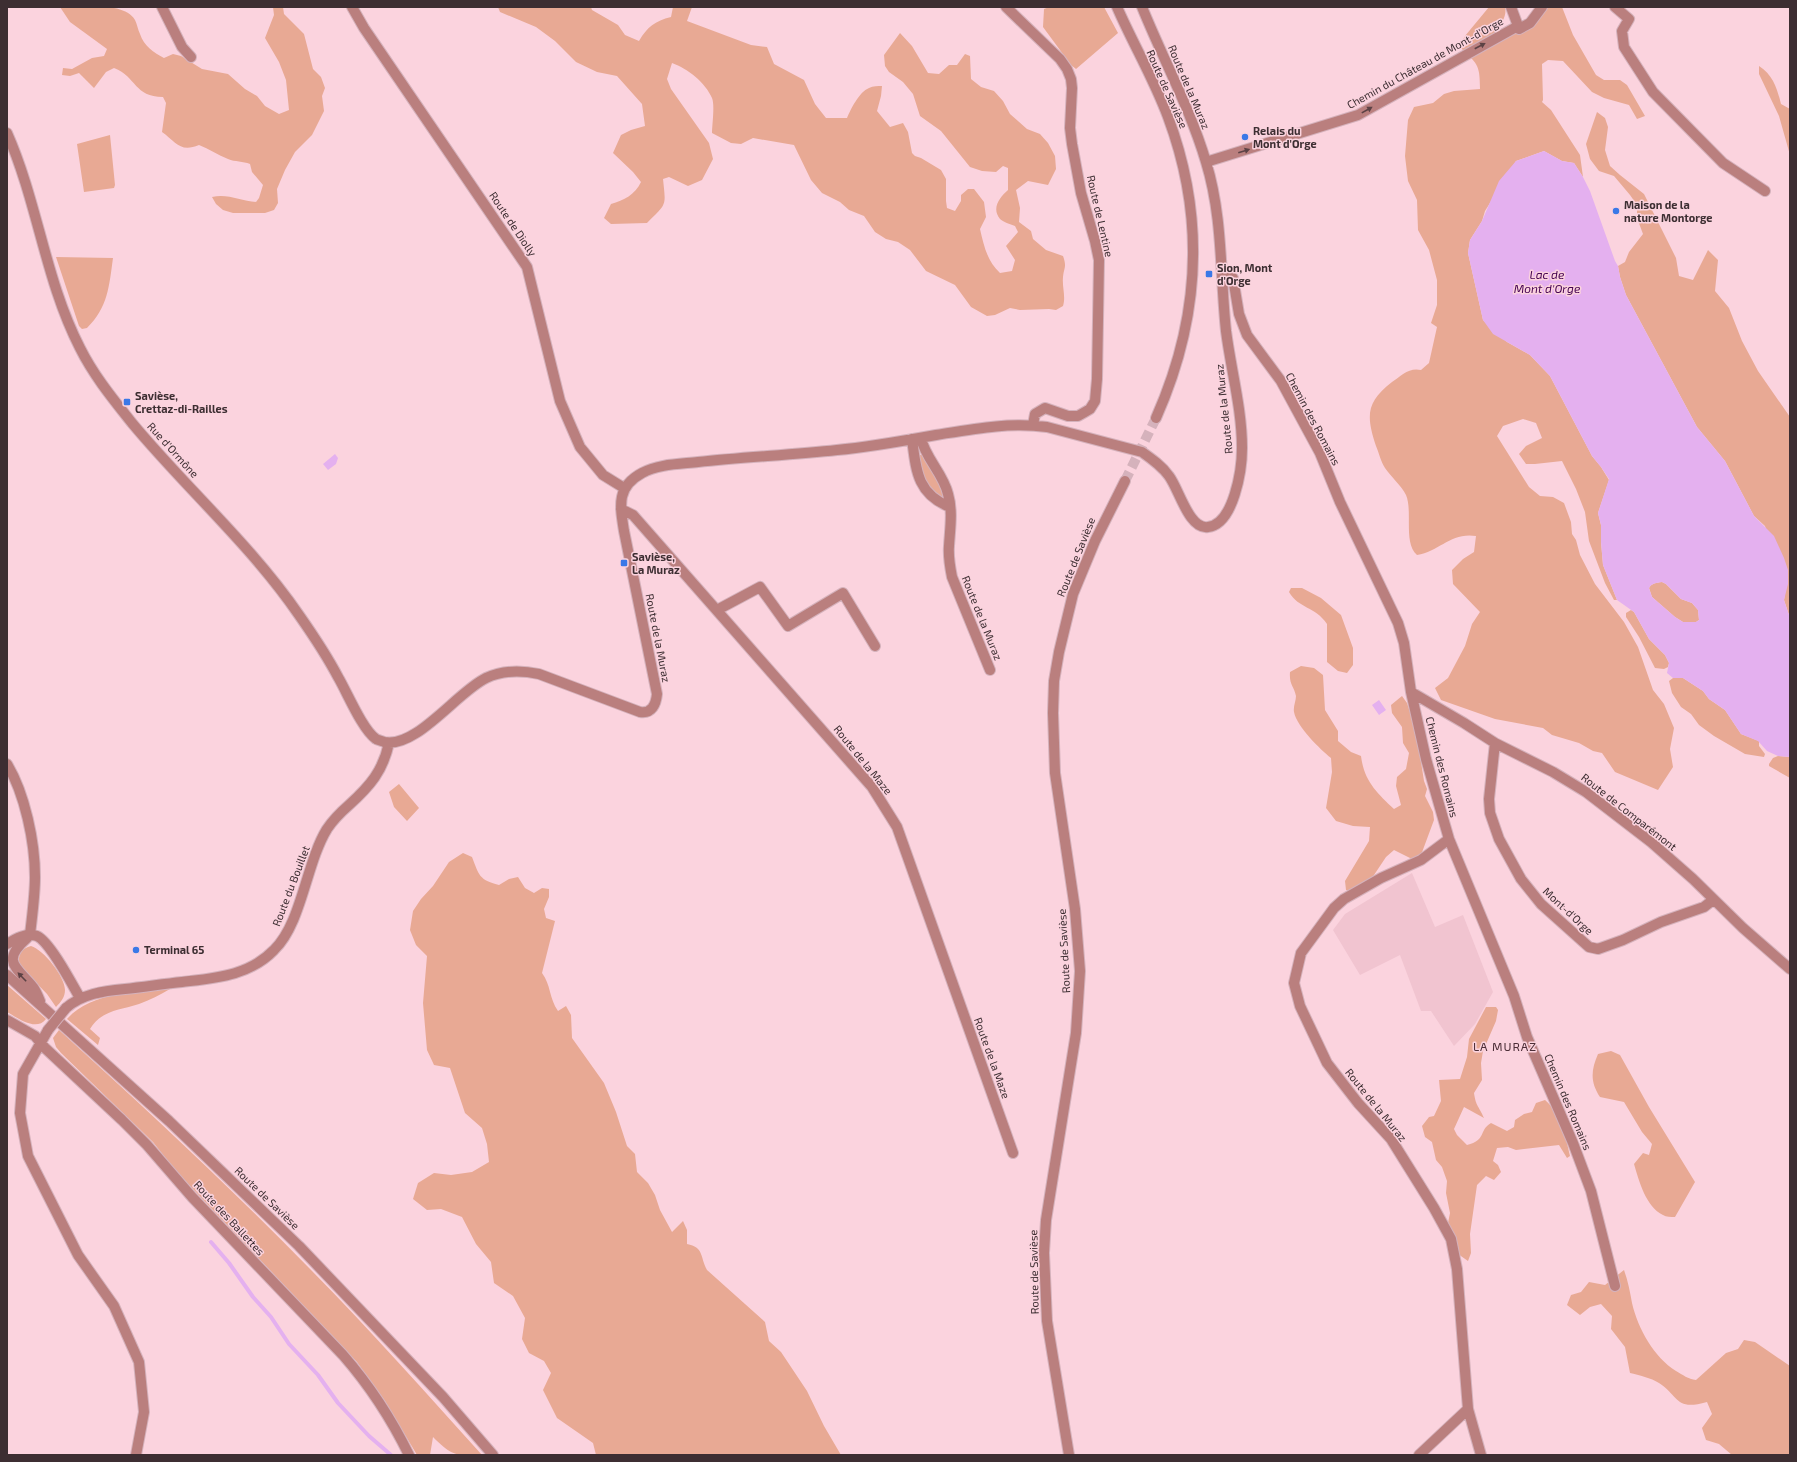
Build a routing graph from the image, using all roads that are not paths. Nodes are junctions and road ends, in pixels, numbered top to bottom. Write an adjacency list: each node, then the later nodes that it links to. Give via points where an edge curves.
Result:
1 (162, 7): 10 (street, via 182,47)
2 (352, 7): 19 (street, Route de Diolly, via 527,267 560,401 580,447 603,475)
3 (1006, 7): 16 (street, Route de Lentine, via 1060,59 1071,78 1072,144 1098,260 1098,349 1094,401 1090,409 1078,416 1068,416 1045,408 1035,414)
4 (1117, 7): 15 (street, Route de Savièse, via 1162,101 1174,134 1188,186 1192,222 1194,272 1187,326 1174,376)
5 (1142, 7): 12 (street, Route de la Muraz, via 1180,92)
6 (1511, 7): 9 (street)
7 (1542, 7): 9 (street, Chemin du Château de Mont-d'Orge, via 1530,23)
8 (1615, 7): 13 (street, via 1629,19 1622,31 1624,47 1653,92 1724,163)
9 (1518, 28): 12 (street, Chemin du Château de Mont-d'Orge, one-way to 9, via 1358,115)
10 (191, 57)
11 (7, 133): 26 (street, Rue d'Ormône, via 22,171 58,298 77,342 97,378 150,444 251,555 299,614 337,675 365,727 376,739)
12 (1206, 162): 14 (street, Route de la Muraz, via 1216,206)
13 (1765, 191)
14 (1222, 274): 16 (street, Route de la Muraz, via 1226,330 1242,447 1235,490 1225,516 1219,523 1206,528 1194,523 1167,474 1142,452); 25 (street, Chemin des Romains, via 1233,278 1239,314 1247,335 1281,381 1320,453 1340,502 1379,580 1404,643)
15 (1156, 418)
16 (1033, 425): 17 (street, Route de la Muraz, via 984,427)
17 (916, 439): 19 (street, Route de la Muraz, via 821,452 663,466 642,472); 20 (street, Route de la Muraz, via 944,481); 20 (street, via 914,460 921,484 936,499)
18 (1125, 481): 45 (street, Route de Savièse, via 1095,541 1073,594 1059,652 1053,705 1055,774 1077,928 1080,971 1076,1033 1046,1220 1044,1253 1047,1322)
19 (624, 488): 21 (street, Route de la Muraz)
20 (950, 506): 24 (street, Route de la Muraz, via 949,561 952,577)
21 (621, 509): 22 (street, Route de la Maze, via 633,515); 26 (street, Route de la Muraz, via 657,694 656,704 651,710 640,712 539,674 525,671 506,672 486,678 472,687 413,736 397,743)
22 (718, 610): 23 (street, via 760,587 788,626 843,593); 39 (street, Route de la Maze, via 872,787 897,827)
23 (875, 646)
24 (990, 670)
25 (1411, 692): 27 (street, Route de Comparémont); 29 (street, Chemin des Romains, via 1426,759)
26 (389, 742): 35 (street, Route du Bouillet, via 386,758 374,780 327,830 319,845 290,925 275,950 250,968 219,978 111,990)
27 (1496, 743): 30 (street, Route de Comparémont, via 1586,792 1651,842); 30 (street, Mont-d'Orge, via 1489,799 1490,813 1499,840 1521,879 1541,904 1589,947 1598,949 1623,940 1661,922 1704,907)
28 (7, 764): 31 (street, via 27,818 33,854 35,879)
29 (1449, 839): 40 (street, Chemin des Romains, via 1591,1190); 41 (street, Route de la Muraz, via 1421,860 1381,878 1334,908 1301,953 1294,983 1300,1006 1327,1063 1358,1103 1391,1139 1451,1239 1457,1269)
30 (1713, 900): 33 (street, Route de Comparémont)
31 (30, 935): 32 (street); 35 (street, via 45,943); 36 (street, one-way to 31, via 32,987 13,965 15,950)
32 (7, 944)
33 (1790, 969)
34 (7, 975): 36 (street, Route de Savièse)
35 (80, 998): 38 (street, bridge, via 66,1008)
36 (45, 1008): 44 (street, Route de Savièse, via 169,1121 299,1246 443,1397)
37 (7, 1020): 38 (street, Route des Ballettes, via 35,1036)
38 (40, 1042): 42 (street, via 23,1074 20,1114 28,1156 78,1255 114,1306 139,1362 144,1412); 43 (street, Route des Ballettes, via 122,1120 343,1355 380,1403)
39 (1013, 1153)
40 (1615, 1286)
41 (1468, 1409): 46 (street); 47 (street, Route de la Muraz)
42 (136, 1455)
43 (409, 1455)
44 (493, 1455)
45 (1069, 1455)
46 (1419, 1455)
47 (1481, 1455)

